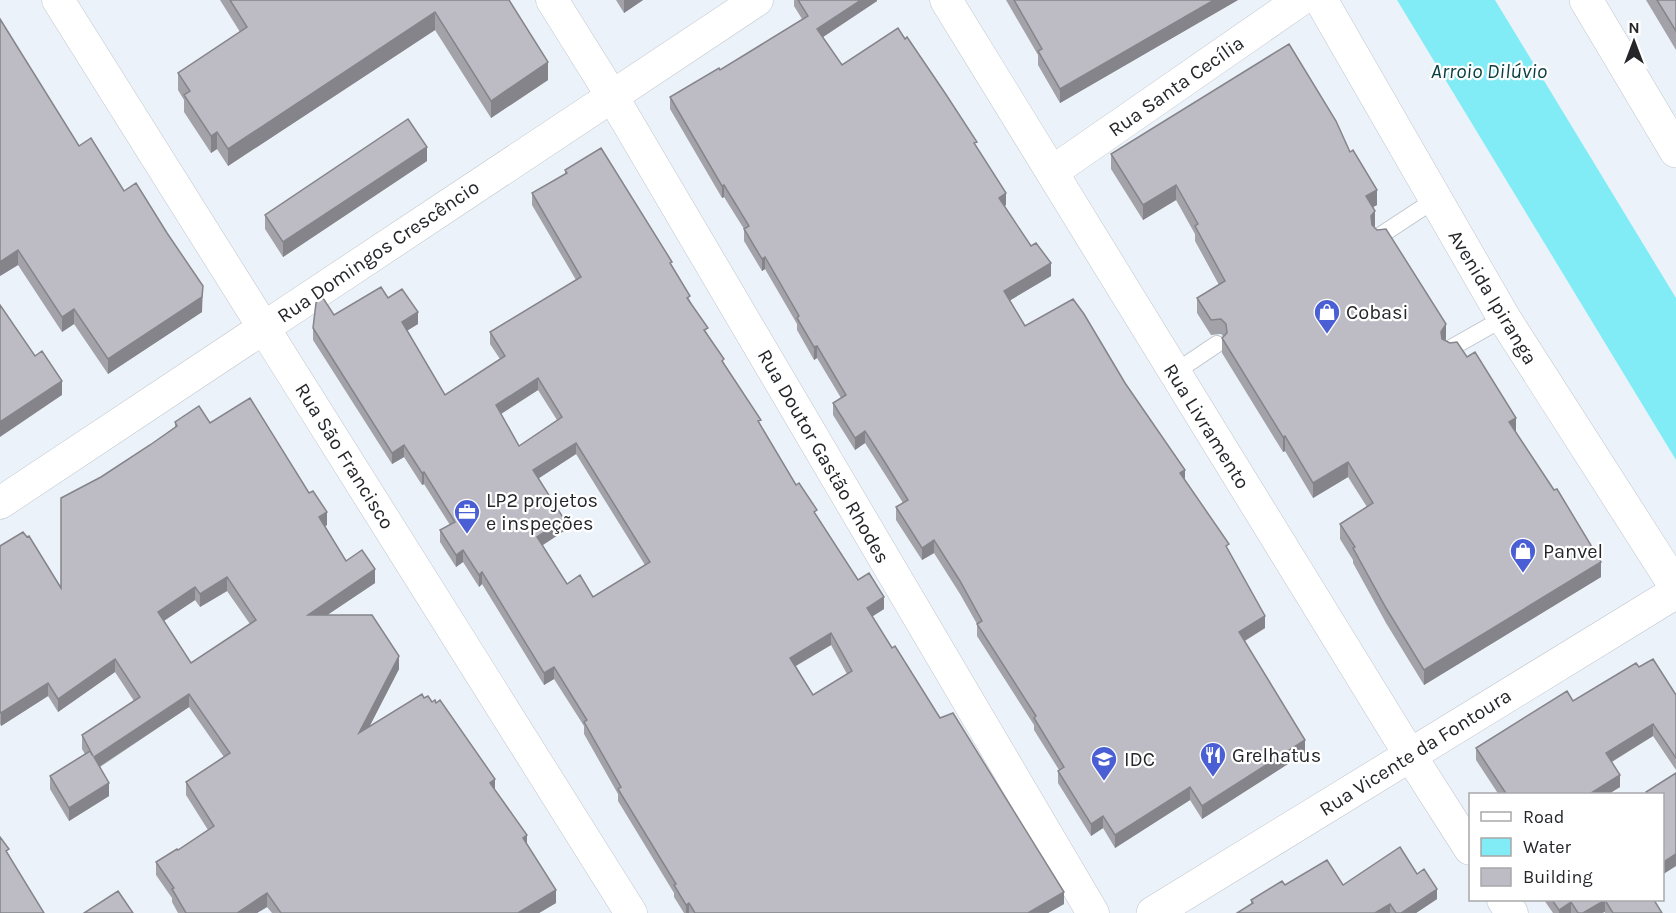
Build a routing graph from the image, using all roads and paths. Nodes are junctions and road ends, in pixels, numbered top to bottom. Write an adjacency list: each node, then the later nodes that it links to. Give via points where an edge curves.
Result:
1 (58, 0): 14 (street, Rua São Francisco)
2 (552, 0): 8 (street, Rua Doutor Gastão Rhodes)
3 (758, 0): 8 (street, Rua Domingos Crescêncio)
4 (946, 0): 10 (street, Rua Livramento)
5 (1300, 0): 10 (street, Rua Santa Cecília)
6 (1321, 0): 11 (main road, Avenida Ipiranga)
7 (1586, 0): 9 (main road)
8 (612, 96): 14 (street, Rua Domingos Crescêncio); 23 (street, Rua Doutor Gastão Rhodes)
9 (1676, 151)
10 (1052, 172): 17 (street, Rua Livramento)
11 (1436, 199): 12 (lane); 13 (main road, Avenida Ipiranga)
12 (1381, 235)
13 (1504, 318): 16 (lane); 19 (main road, Avenida Ipiranga)
14 (264, 327): 18 (street, Rua Domingos Crescêncio); 22 (street, Rua São Francisco)
15 (1217, 344): 17 (lane)
16 (1451, 348)
17 (1174, 373): 20 (street, Rua Livramento)
18 (0, 503)
19 (1676, 590): 20 (main road, Rua Vicente da Fontoura)
20 (1410, 755): 21 (street, Rua Livramento); 24 (main road, Rua Vicente da Fontoura)
21 (1469, 847)
22 (631, 913)
23 (1093, 913)
24 (1154, 913)

